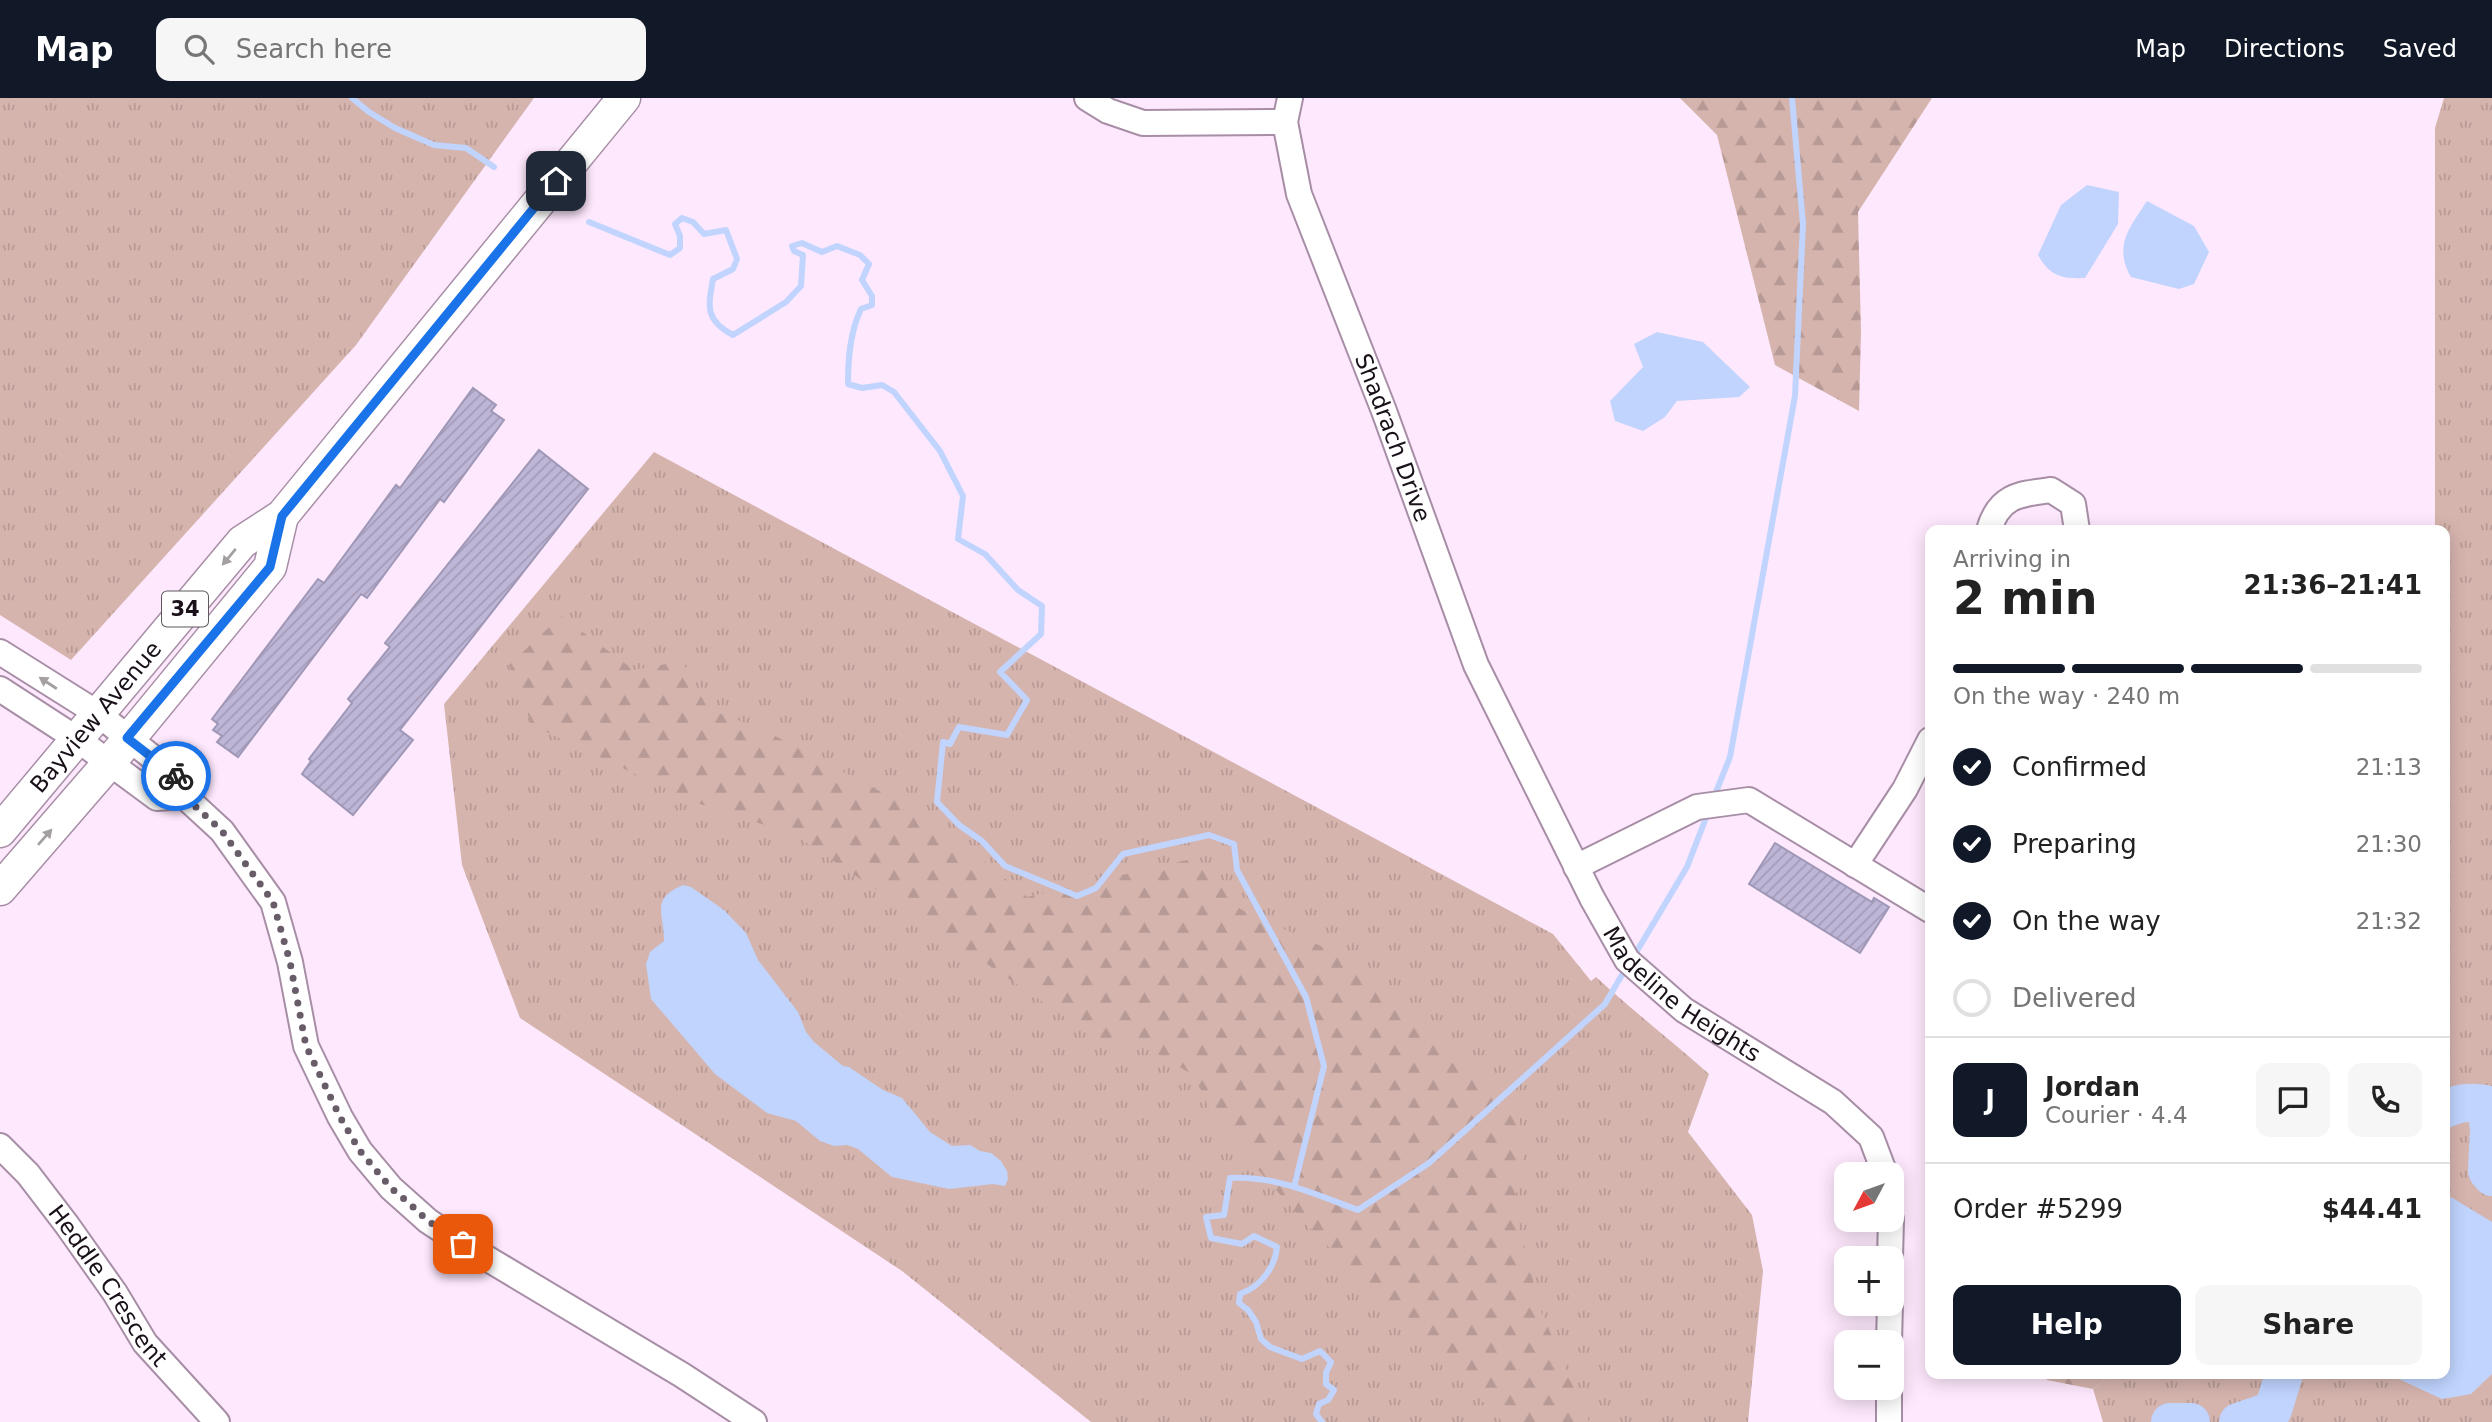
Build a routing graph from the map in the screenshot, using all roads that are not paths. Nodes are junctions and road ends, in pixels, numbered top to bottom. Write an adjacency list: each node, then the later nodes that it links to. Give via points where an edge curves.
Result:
1 (624, 98): 4 (main road, Bayview Avenue / 34)
2 (1087, 98): 3 (street, via 1143,123)
3 (1287, 110): 14 (street, Shadrach Drive, via 1299,194 1476,665)
4 (282, 516): 9 (main road, Bayview Avenue / 34, one-way to 9, via 242,542); 10 (main road, Bayview Avenue / 34, via 270,567)
5 (1991, 525): 6 (street, via 1994,515 2015,495 2051,490 2073,504)
6 (2076, 525)
7 (0, 652): 9 (street, one-way to 7)
8 (0, 689): 11 (street)
9 (97, 713): 10 (street); 11 (main road, Bayview Avenue / 34)
10 (127, 738): 13 (main road, Bayview Avenue / 34); 15 (street, via 177,777)
11 (77, 739): 13 (street); 16 (main road, Bayview Avenue / 34)
12 (1925, 750): 17 (street)
13 (109, 763): 15 (street, via 157,798); 19 (main road, Bayview Avenue / 34, one-way to 13)
14 (1527, 769): 18 (street, Madeline Heights)
15 (184, 796): 25 (street, via 222,831 273,902 306,1046 360,1151 391,1188 463,1244)
16 (0, 831)
17 (1855, 865): 18 (street, via 1749,800 1697,807); 20 (street)
18 (1576, 867): 22 (street, Madeline Heights, via 1627,960 1684,1010 1833,1102 1871,1137)
19 (0, 889)
20 (1925, 907)
21 (0, 1146): 24 (street, Heddle Crescent, via 28,1174 75,1236 145,1343)
22 (1880, 1162)
23 (1889, 1400): 26 (street)
24 (217, 1422)
25 (754, 1422)
26 (1889, 1422)

